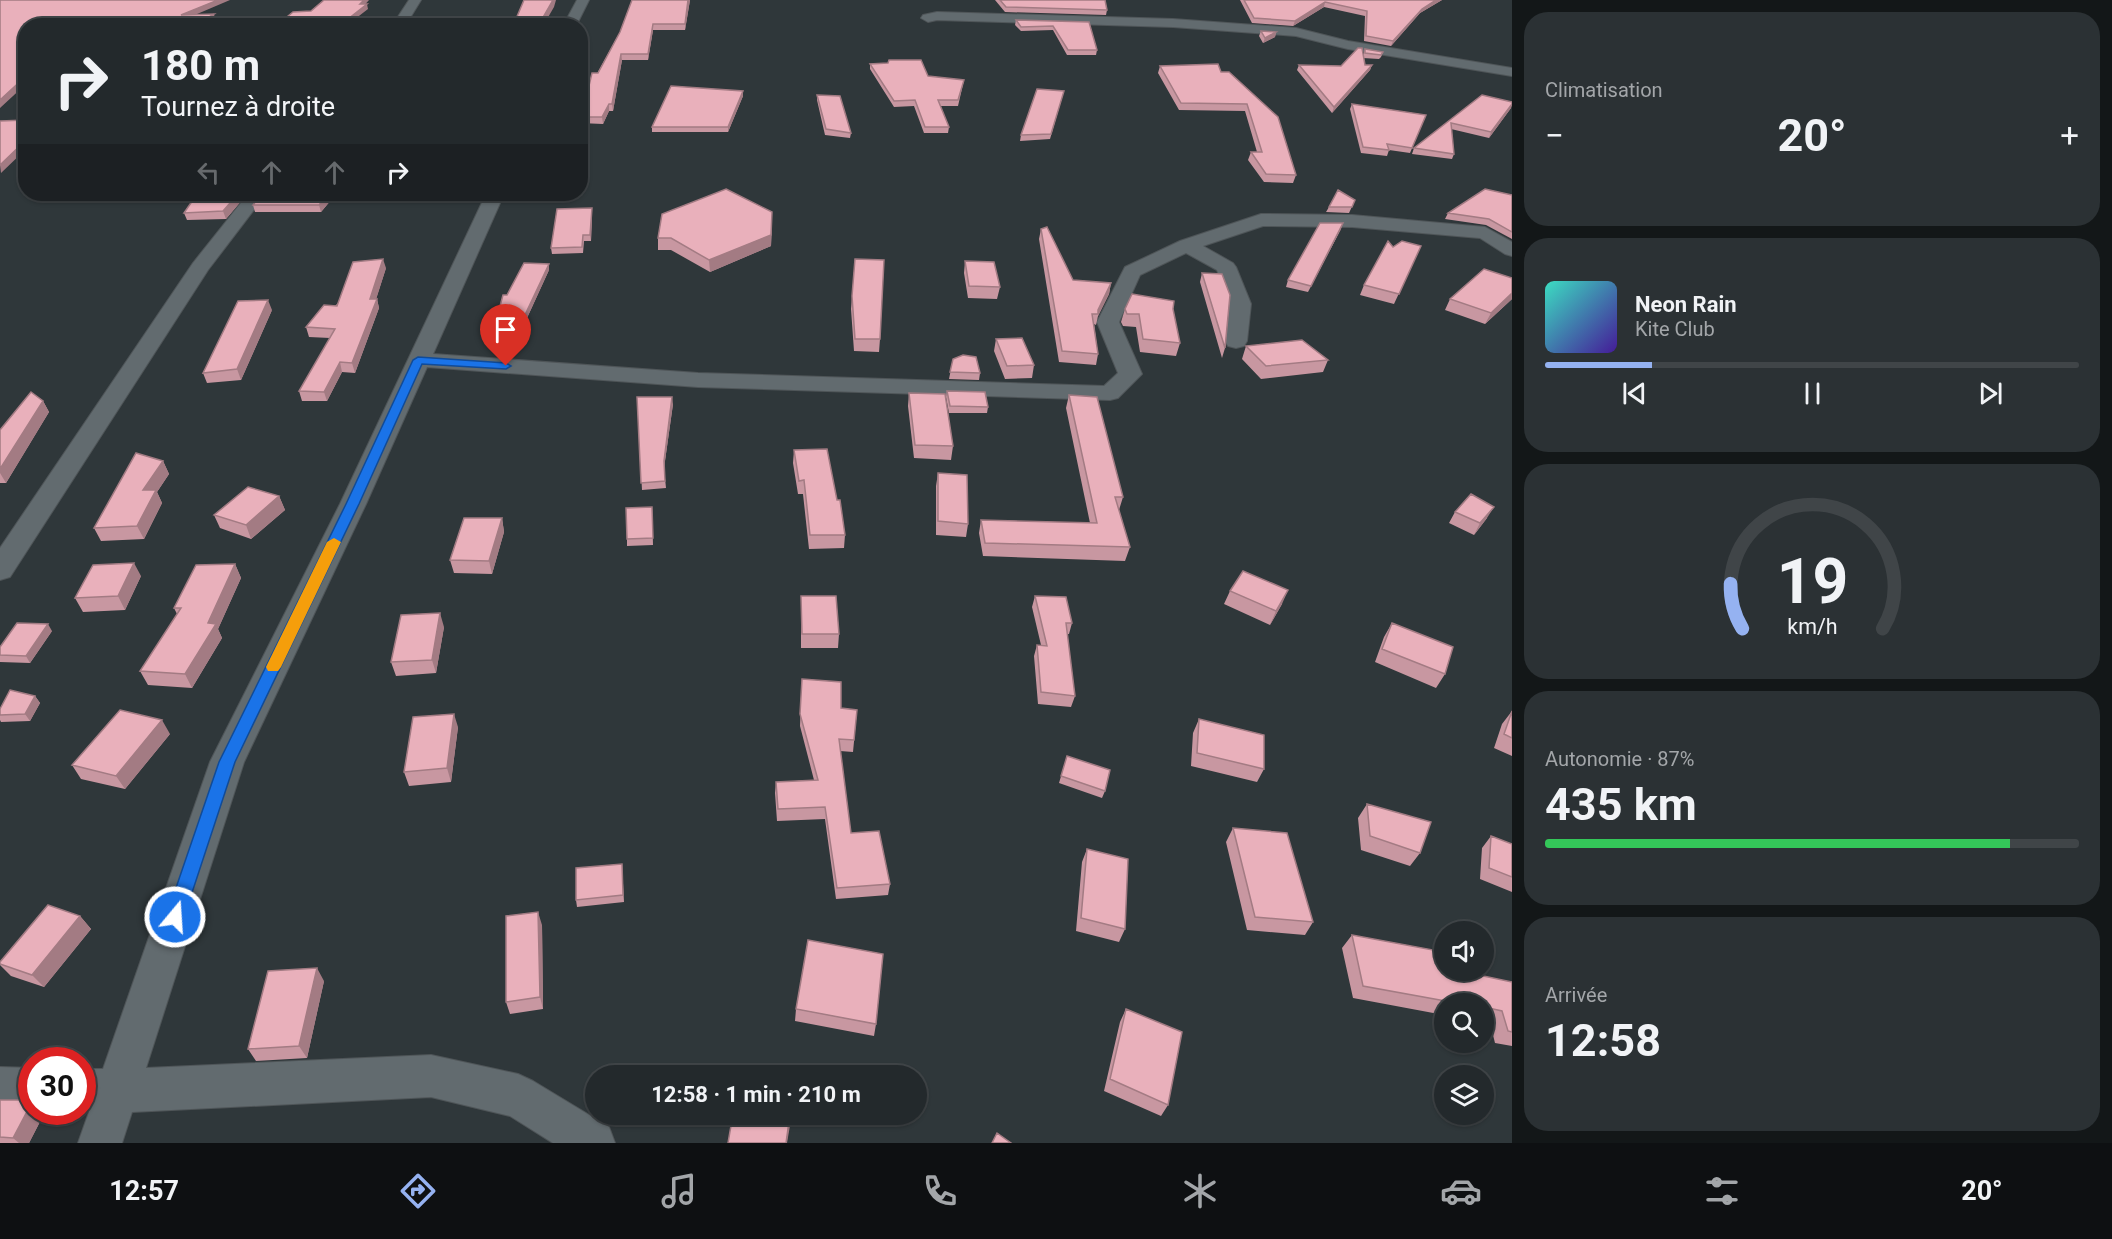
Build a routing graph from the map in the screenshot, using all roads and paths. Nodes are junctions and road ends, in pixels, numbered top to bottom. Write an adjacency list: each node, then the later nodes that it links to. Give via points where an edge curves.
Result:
1 (416, 0): 3 (street)
2 (583, 0): 4 (street)
3 (404, 18)
4 (573, 18)
5 (928, 18): 6 (street, via 1173,23 1296,32 1348,45)
6 (1512, 72)
7 (252, 201): 13 (street, via 200,267)
8 (492, 201): 12 (street)
9 (1187, 245): 10 (street, via 1261,220 1329,221 1485,233); 11 (street, via 1226,267 1240,304); 12 (street, via 1132,271 1108,322 1130,374 1110,393 698,380)
10 (1512, 250)
11 (1236, 341)
12 (418, 360): 16 (street, via 227,762)
13 (0, 570)
14 (0, 1088): 15 (street)
15 (18, 1089)
16 (100, 1091): 17 (street); 18 (street, via 431,1076 518,1096)
17 (100, 1143)
18 (593, 1143)

